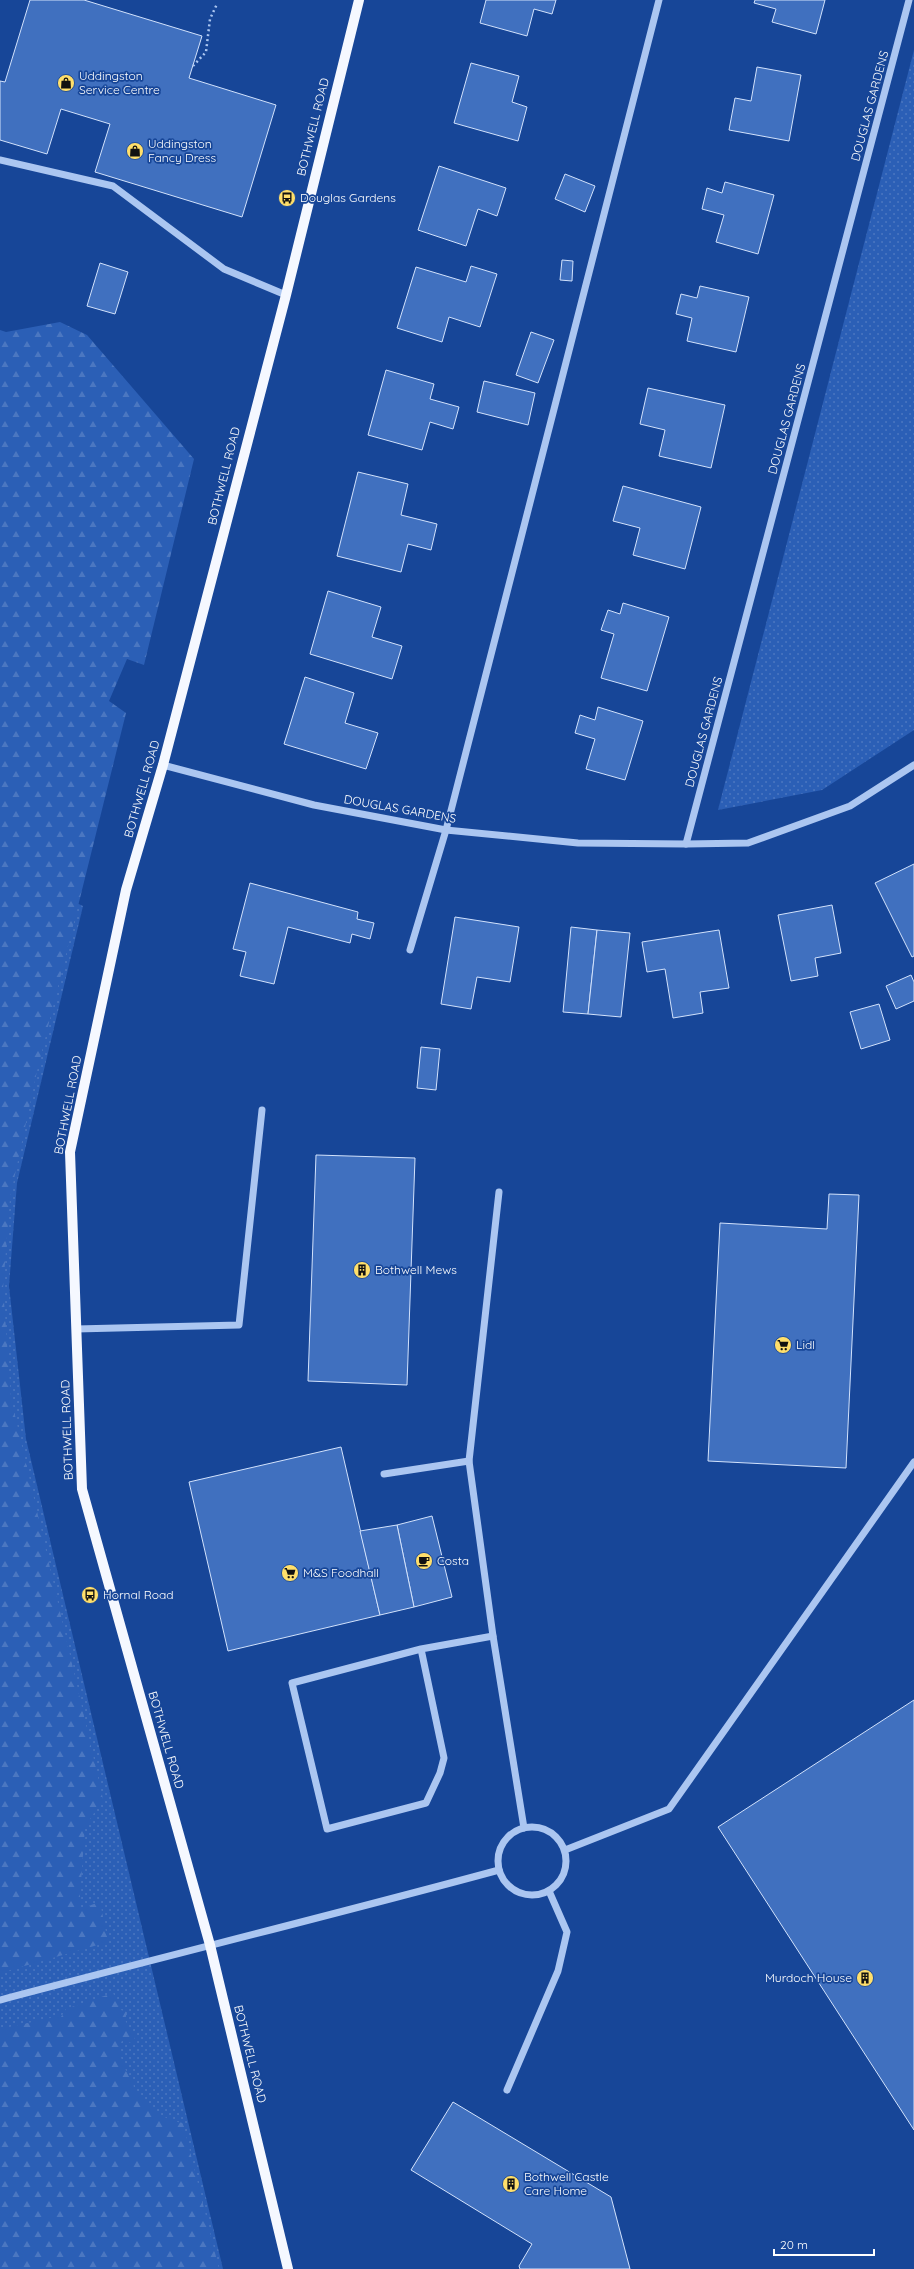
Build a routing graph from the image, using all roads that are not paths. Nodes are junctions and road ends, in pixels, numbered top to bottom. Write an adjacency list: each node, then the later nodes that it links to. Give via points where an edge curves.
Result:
1 (359, 0): 5 (main road, BOTHWELL ROAD)
2 (660, 0): 8 (street)
3 (910, 0): 9 (street, DOUGLAS GARDENS)
4 (0, 160): 5 (street, via 113,186 224,269)
5 (286, 295): 6 (main road, BOTHWELL ROAD)
6 (163, 765): 8 (street, DOUGLAS GARDENS, via 314,805); 13 (main road, BOTHWELL ROAD, via 126,890 70,1152)
7 (914, 765): 9 (street, DOUGLAS GARDENS, via 850,806 748,843)
8 (446, 830): 9 (street, DOUGLAS GARDENS, via 578,843); 10 (street)
9 (686, 844)
10 (410, 950)
11 (262, 1110): 13 (street, via 239,1325)
12 (499, 1192): 14 (street)
13 (76, 1329): 23 (main road, BOTHWELL ROAD, via 82,1489)
14 (470, 1461): 16 (street); 17 (street)
15 (914, 1462): 20 (street, via 669,1809)
16 (384, 1474)
17 (493, 1636): 18 (street); 19 (street)
18 (421, 1650): 18 (street, via 444,1758 426,1804 327,1829 292,1684)
19 (524, 1828): 20 (street, via 537,1827 548,1830 558,1838); 21 (street, via 508,1837 501,1847 498,1858)
20 (565, 1850): 22 (street, via 565,1874 559,1884)
21 (499, 1870): 22 (street, via 507,1884 516,1892 540,1895); 23 (street, via 292,1926)
22 (549, 1891): 25 (street, via 567,1932 558,1971)
23 (210, 1945): 24 (street); 26 (main road, BOTHWELL ROAD)
24 (0, 2000)
25 (507, 2090)
26 (288, 2269)

